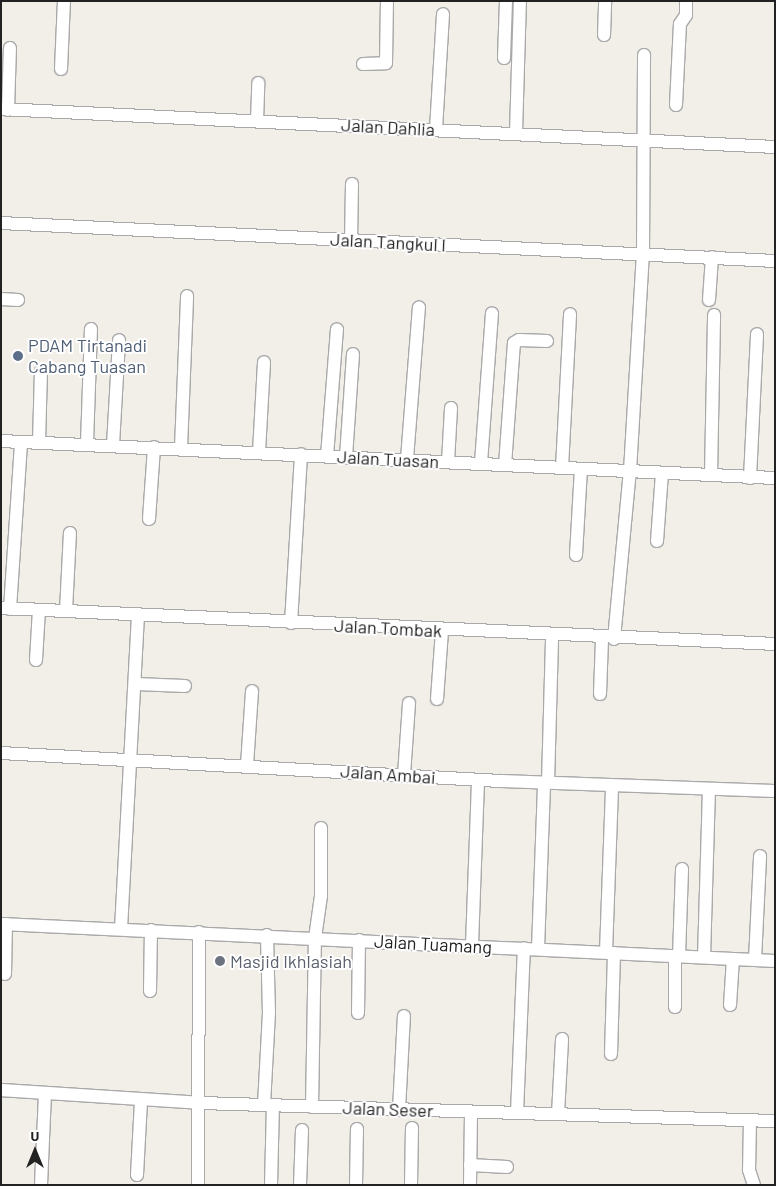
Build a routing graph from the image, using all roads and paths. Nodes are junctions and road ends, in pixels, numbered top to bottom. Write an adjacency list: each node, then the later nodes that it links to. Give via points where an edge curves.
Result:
1 (64, 1): 13 (street)
2 (388, 1): 12 (street, via 386,63)
3 (506, 1): 11 (street)
4 (520, 1): 19 (street)
5 (605, 1): 8 (street)
6 (686, 1): 15 (street, via 680,24)
7 (443, 14): 18 (street)
8 (604, 35)
9 (10, 48): 16 (street)
10 (644, 54): 20 (street)
11 (504, 58)
12 (363, 64)
13 (61, 69)
14 (258, 83): 17 (street)
15 (676, 105)
16 (4, 110): 17 (street, Jalan Dahlia)
17 (257, 121): 18 (street, Jalan Dahlia)
18 (436, 129): 19 (street, Jalan Dahlia)
19 (516, 133): 20 (street, Jalan Dahlia)
20 (642, 140): 21 (street, Jalan Dahlia); 25 (street)
21 (775, 146)
22 (352, 184): 24 (street)
23 (1, 223): 24 (street, Jalan Tangkul I)
24 (351, 241): 25 (street, Jalan Tangkul I)
25 (643, 254): 26 (street, Jalan Tangkul I); 62 (street)
26 (712, 258): 27 (street, Jalan Tangkul I); 31 (street)
27 (775, 261)
28 (187, 296): 51 (street)
29 (1, 299): 30 (street)
30 (18, 300)
31 (709, 300)
32 (419, 306): 56 (street)
33 (492, 313): 58 (street)
34 (570, 314): 60 (street)
35 (714, 315): 64 (street)
36 (91, 329): 48 (street)
37 (336, 329): 54 (street)
38 (757, 334): 65 (street)
39 (119, 340): 49 (street)
40 (547, 341): 59 (street, via 514,343)
41 (353, 354): 55 (street)
42 (264, 362): 52 (street)
43 (41, 371): 47 (street)
44 (451, 408): 57 (street)
45 (1, 440): 46 (street, Jalan Tuasan)
46 (21, 442): 47 (street, Jalan Tuasan); 71 (street)
47 (39, 442): 48 (street, Jalan Tuasan)
48 (87, 443): 49 (street, Jalan Tuasan)
49 (113, 444): 50 (street, Jalan Tuasan)
50 (154, 447): 51 (street, Jalan Tuasan); 67 (street)
51 (181, 448): 52 (street, Jalan Tuasan)
52 (259, 452): 53 (street, Jalan Tuasan)
53 (302, 454): 54 (street, Jalan Tuasan); 75 (street)
54 (327, 456): 55 (street, Jalan Tuasan)
55 (346, 457): 56 (street, Jalan Tuasan)
56 (407, 459): 57 (street, Jalan Tuasan)
57 (448, 462): 58 (street, Jalan Tuasan)
58 (481, 464): 59 (street, Jalan Tuasan)
59 (505, 465): 60 (street, Jalan Tuasan)
60 (562, 468): 61 (street, Jalan Tuasan)
61 (581, 469): 62 (street, Jalan Tuasan); 70 (street)
62 (630, 471): 63 (street, Jalan Tuasan); 78 (street)
63 (662, 473): 64 (street, Jalan Tuasan); 69 (street)
64 (712, 475): 65 (street, Jalan Tuasan)
65 (750, 478): 66 (street, Jalan Tuasan)
66 (775, 478)
67 (150, 519)
68 (70, 533): 73 (street)
69 (657, 541)
70 (576, 555)
71 (5, 608): 72 (street, Jalan Tombak)
72 (39, 610): 73 (street, Jalan Tombak); 80 (street)
73 (66, 611): 74 (street, Jalan Tombak)
74 (138, 616): 75 (street, Jalan Tombak); 81 (street)
75 (292, 623): 76 (street, Jalan Tombak)
76 (442, 631): 77 (street, Jalan Tombak); 85 (street)
77 (552, 636): 78 (street, Jalan Tombak); 92 (street)
78 (608, 639): 79 (street, Jalan Tombak); 84 (street)
79 (775, 644)
80 (36, 660)
81 (136, 684): 82 (street); 88 (street)
82 (185, 686)
83 (252, 691): 89 (street)
84 (600, 694)
85 (437, 699)
86 (409, 703): 90 (street)
87 (1, 754): 88 (street, Jalan Ambai)
88 (132, 758): 89 (street, Jalan Ambai); 100 (street)
89 (247, 765): 90 (street, Jalan Ambai)
90 (404, 775): 91 (street, Jalan Ambai)
91 (478, 780): 92 (street, Jalan Ambai); 106 (street)
92 (546, 783): 93 (street, Jalan Ambai); 108 (street)
93 (612, 786): 94 (street, Jalan Ambai); 109 (street)
94 (709, 789): 95 (street, Jalan Ambai); 111 (street)
95 (775, 792)
96 (321, 828): 104 (street, via 322,892)
97 (760, 856): 113 (street)
98 (682, 869): 110 (street)
99 (4, 924): 100 (street, Jalan Tuamang); 115 (street)
100 (121, 929): 101 (street, Jalan Tuamang)
101 (151, 930): 102 (street, Jalan Tuamang); 116 (street)
102 (200, 932): 103 (street, Jalan Tuamang); 126 (street)
103 (268, 935): 104 (street, Jalan Tuamang); 127 (street)
104 (315, 938): 105 (street, Jalan Tuamang); 128 (street)
105 (359, 940): 106 (street, Jalan Tuamang); 119 (street)
106 (472, 945): 107 (street, Jalan Tuamang)
107 (524, 948): 108 (street, Jalan Tuamang); 131 (street)
108 (538, 948): 109 (street, Jalan Tuamang)
109 (610, 952): 110 (street, Jalan Tuamang); 122 (street)
110 (677, 956): 111 (street, Jalan Tuamang); 118 (street)
111 (704, 957): 112 (street, Jalan Tuamang)
112 (733, 958): 113 (street, Jalan Tuamang); 117 (street)
113 (755, 960): 114 (street, Jalan Tuamang)
114 (775, 960)
115 (5, 974)
116 (150, 991)
117 (730, 1005)
118 (675, 1007)
119 (358, 1013)
120 (404, 1016): 129 (street)
121 (562, 1039): 132 (street)
122 (611, 1054)
123 (1, 1090): 124 (street, Jalan Seser)
124 (45, 1094): 125 (street, Jalan Seser); 141 (street)
125 (141, 1100): 126 (street, Jalan Seser); 140 (street)
126 (200, 1103): 127 (street, Jalan Seser); 142 (street)
127 (268, 1105): 128 (street, Jalan Seser); 143 (street)
128 (312, 1107): 129 (street, Jalan Seser)
129 (399, 1110): 130 (street, Jalan Seser)
130 (471, 1112): 131 (street, Jalan Seser); 138 (street)
131 (517, 1113): 132 (street, Jalan Seser)
132 (558, 1114): 133 (street, Jalan Seser)
133 (750, 1120): 134 (street, Jalan Seser); 148 (street, via 749,1170)
134 (775, 1121)
135 (412, 1128): 146 (street)
136 (357, 1129): 145 (street)
137 (302, 1130): 144 (street)
138 (470, 1165): 139 (street); 147 (street)
139 (507, 1167)
140 (138, 1174)
141 (41, 1185)
142 (198, 1185)
143 (272, 1185)
144 (300, 1185)
145 (356, 1185)
146 (412, 1185)
147 (470, 1185)
148 (754, 1185)

